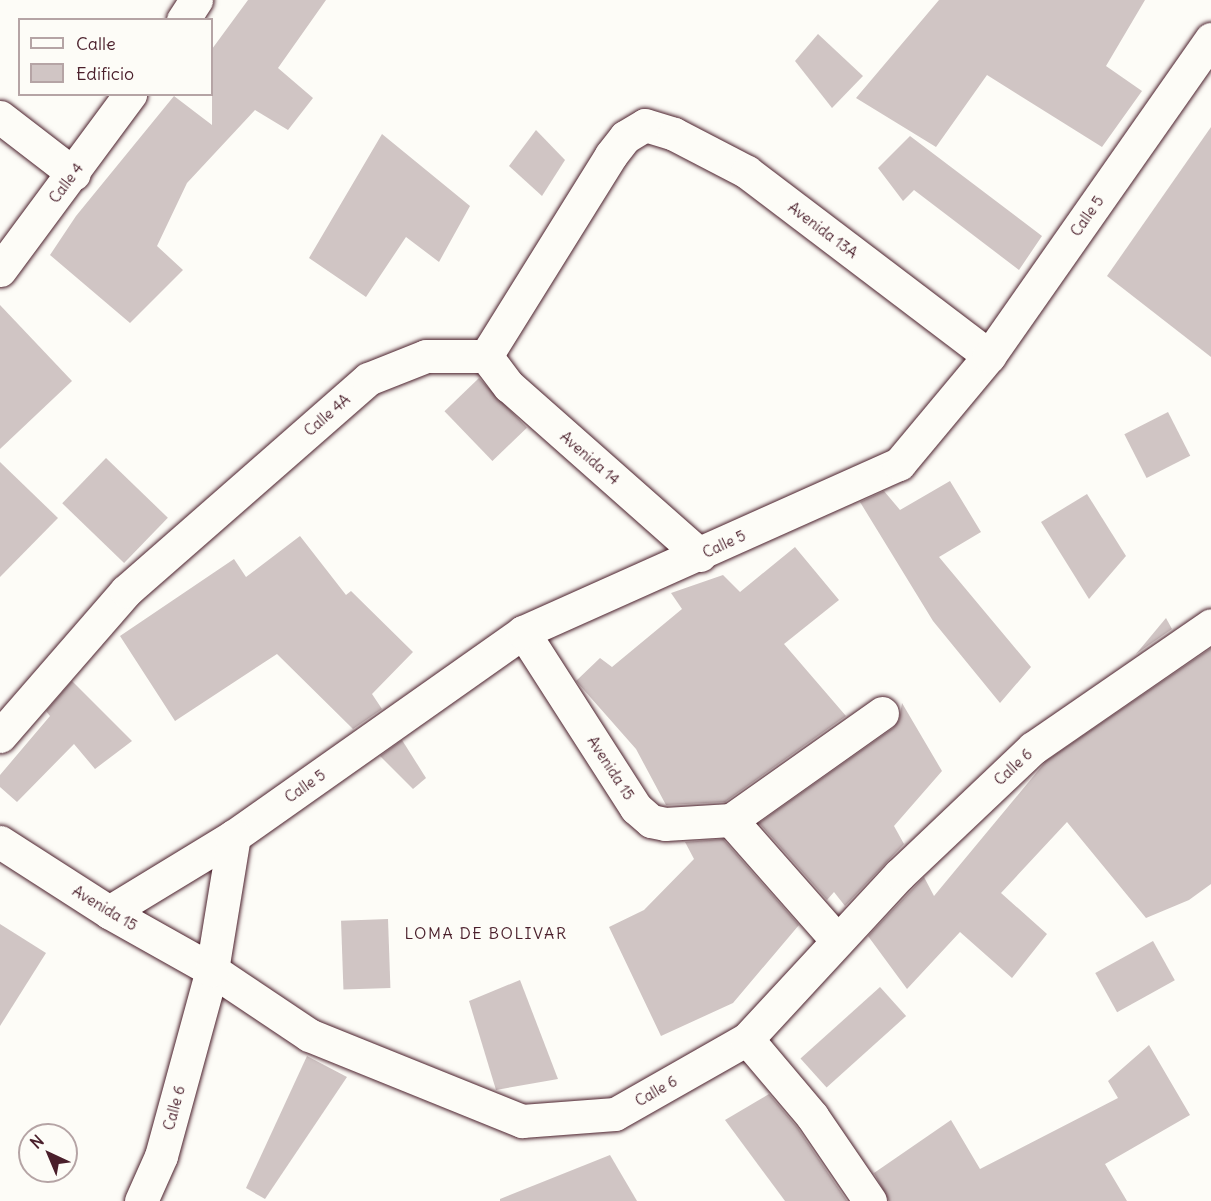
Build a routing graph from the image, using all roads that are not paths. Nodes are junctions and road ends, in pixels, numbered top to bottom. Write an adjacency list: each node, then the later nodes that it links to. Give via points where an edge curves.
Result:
1 (196, 0): 2 (street)
2 (184, 18)
3 (1211, 39): 9 (street, Calle 5)
4 (129, 96): 6 (street, Calle 4)
5 (0, 117): 6 (street)
6 (74, 174): 7 (street, Calle 4)
7 (0, 270)
8 (486, 356): 9 (street, Avenida 13A, via 610,155 625,137 645,125 674,134 747,172); 10 (street, Avenida 14, via 508,386); 14 (street, Calle 4A, via 426,356 368,379 126,591)
9 (989, 356): 10 (street, Calle 5, via 899,464)
10 (700, 555): 12 (street, Calle 5)
11 (1211, 626): 19 (street, Calle 6, via 1033,748)
12 (522, 632): 15 (street, Avenida 15, via 636,807 651,820 665,824); 16 (street, Calle 5)
13 (882, 713): 15 (street)
14 (0, 736)
15 (731, 820): 19 (street)
16 (234, 836): 18 (street, Calle 5); 20 (street)
17 (0, 842): 18 (street, Avenida 15)
18 (109, 912): 20 (street, Avenida 15)
19 (836, 939): 21 (street, Calle 6)
20 (212, 970): 21 (street, Calle 6, via 309,1035 522,1121 615,1114); 22 (street, Calle 6, via 161,1156)
21 (747, 1039): 23 (street, via 812,1116)
22 (141, 1201)
23 (870, 1201)

